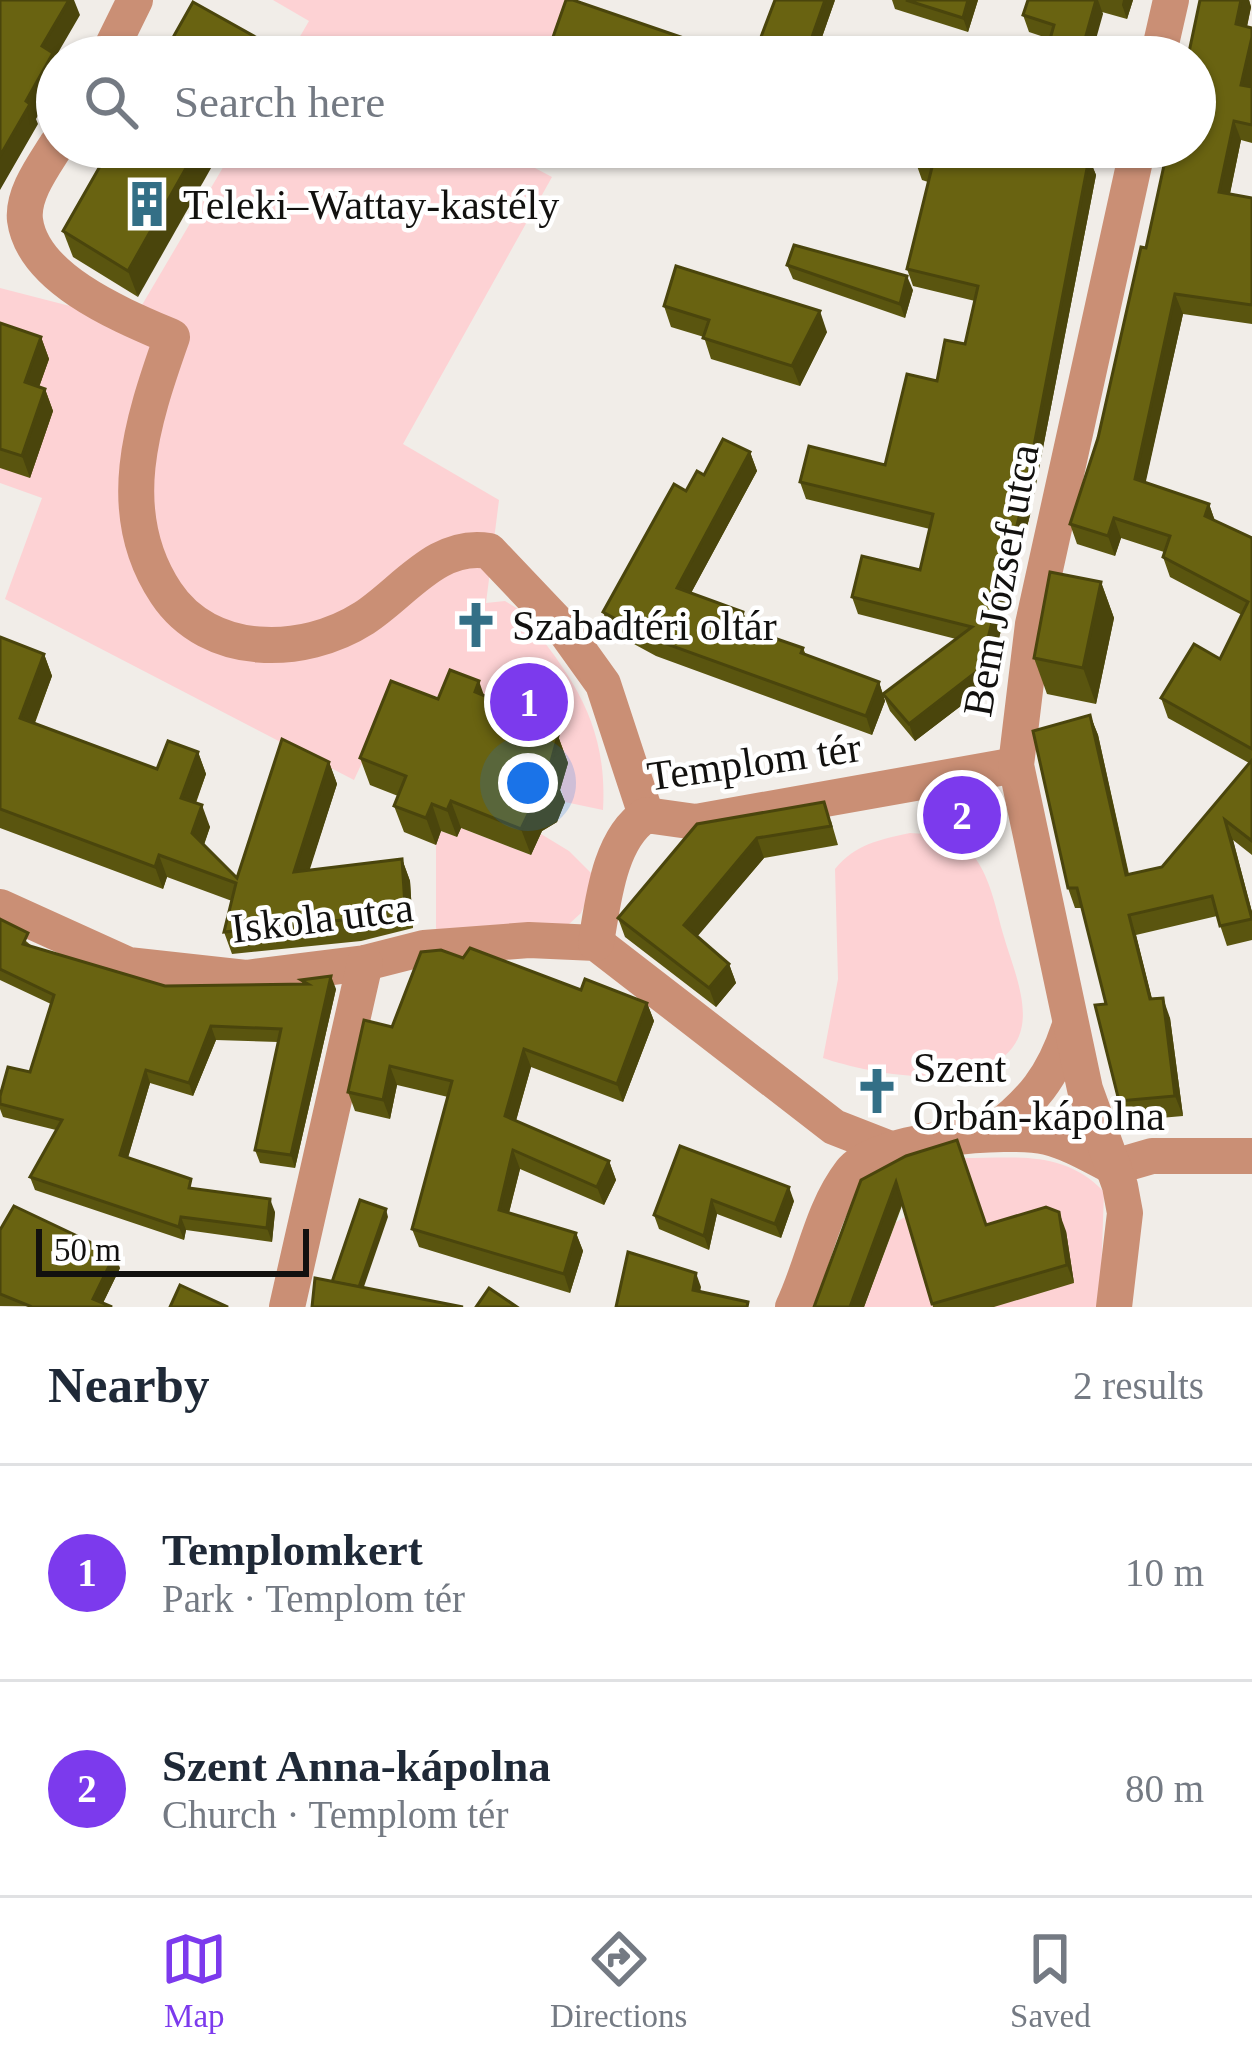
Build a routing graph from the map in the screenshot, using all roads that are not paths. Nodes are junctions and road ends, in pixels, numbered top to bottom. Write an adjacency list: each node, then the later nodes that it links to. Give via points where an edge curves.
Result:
1 (1171, 0): 4 (street)
2 (133, 1): 3 (street)
3 (116, 36)
4 (1163, 36)
5 (45, 168): 8 (street, via 26,208 46,264 172,337 138,444 135,503 141,545 175,606 227,640 300,640 362,620 445,556 489,551 603,684)
6 (1133, 168): 7 (street, Bem József utca, via 1038,601)
7 (1016, 764): 8 (street, Templom tér, via 696,822); 12 (street, Bem József utca)
8 (646, 815): 10 (street, Templom tér, via 631,825 610,875)
9 (0, 907): 11 (street, Iskola utca, via 128,965 246,978)
10 (596, 944): 11 (street, Iskola utca, via 445,946); 14 (street, via 834,1127)
11 (365, 963): 17 (street)
12 (1070, 1025): 13 (street, via 1055,1071); 16 (street, Bem József utca)
13 (992, 1133): 14 (street); 16 (street, via 1044,1136)
14 (893, 1150): 18 (street, via 855,1166 832,1202)
15 (1249, 1151): 16 (street, via 1151,1156)
16 (1114, 1167): 19 (street, Bem József utca, via 1125,1213)
17 (286, 1307)
18 (793, 1307)
19 (1114, 1307)

